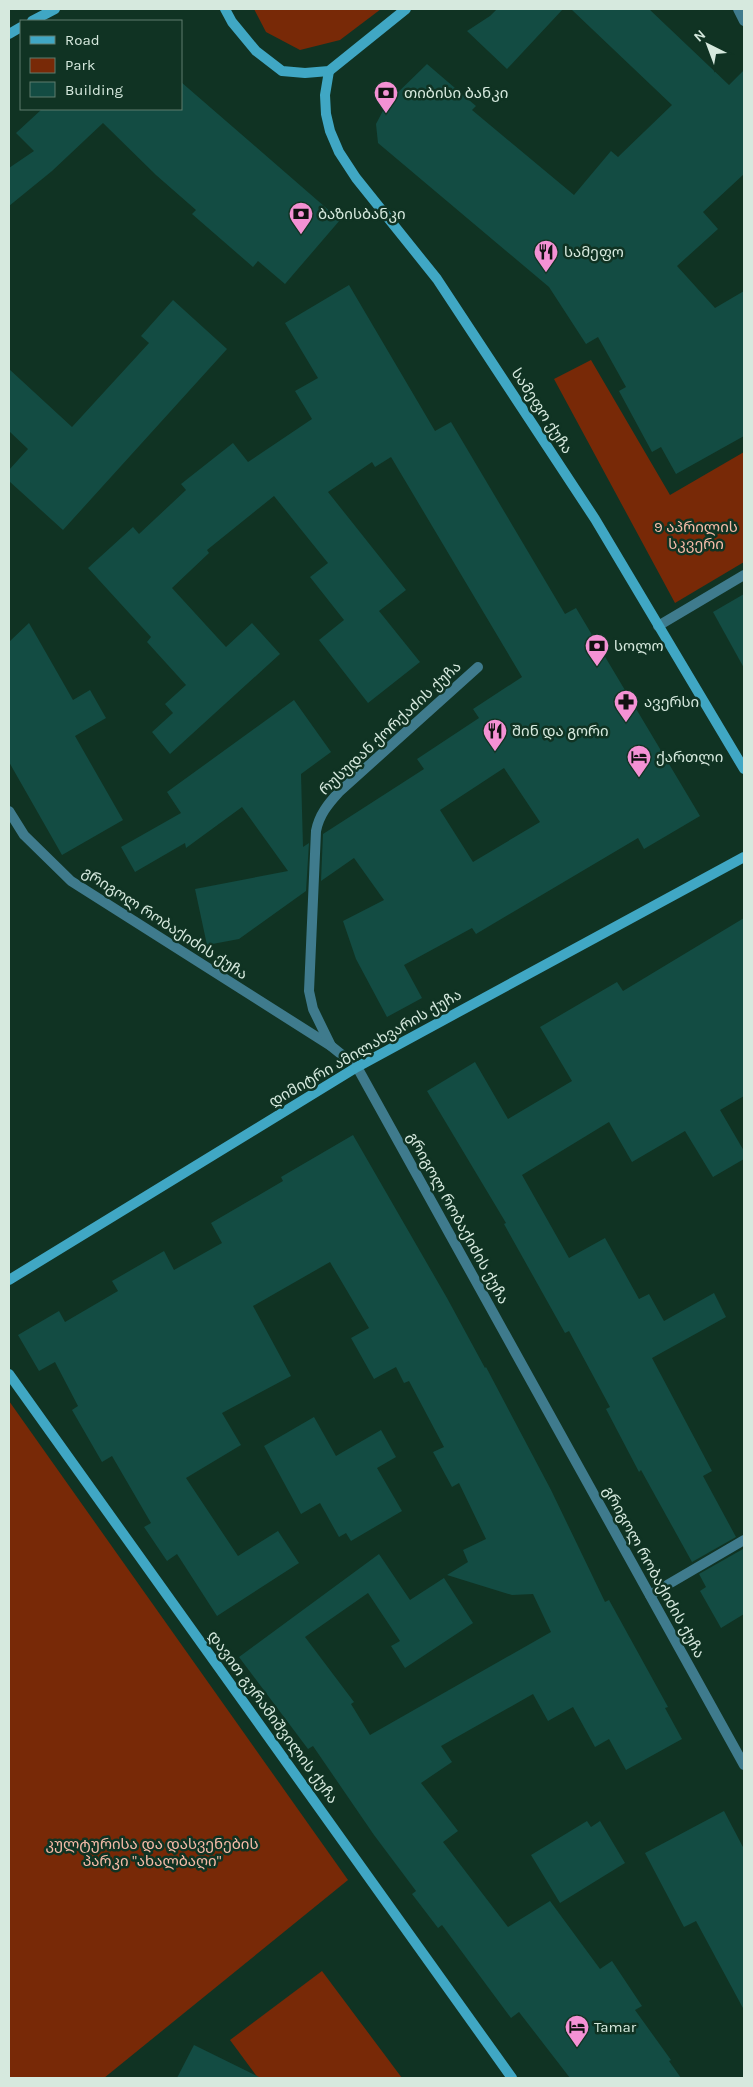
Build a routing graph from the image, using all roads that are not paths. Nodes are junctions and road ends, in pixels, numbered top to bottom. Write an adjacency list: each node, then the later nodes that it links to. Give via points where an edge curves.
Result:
1 (55, 9): 5 (main road)
2 (225, 9): 9 (main road, via 256,51 282,71)
3 (406, 9): 9 (main road)
4 (738, 9): 6 (street)
5 (34, 20)
6 (744, 21)
7 (20, 28): 8 (main road)
8 (9, 34)
9 (329, 71): 11 (main road, სამეფო ქუჩა, via 326,114 339,152 437,279 596,519)
10 (744, 575): 11 (street)
11 (658, 626): 13 (main road, სამეფო ქუჩა)
12 (478, 666): 16 (street, რუსუდან ქორქაძის ქუჩა, via 339,792 318,820 309,991 313,1009)
13 (744, 767)
14 (9, 811): 16 (street, გრიგოლ რობაქიძის ქუჩა, via 24,835 71,881)
15 (744, 857): 17 (main road, დიმიტრი ამილახვარის ქუჩა)
16 (331, 1046): 17 (street, გრიგოლ რობაქიძის ქუჩა)
17 (356, 1067): 18 (main road, დიმიტრი ამილახვარის ქუჩა); 21 (street, გრიგოლ რობაქიძის ქუჩა)
18 (9, 1280)
19 (9, 1374): 23 (main road, დავით გურამიშვილის ქუჩა)
20 (744, 1540): 21 (street)
21 (650, 1595): 22 (street, გრიგოლ რობაქიძის ქუჩა)
22 (744, 1765)
23 (512, 2078)

